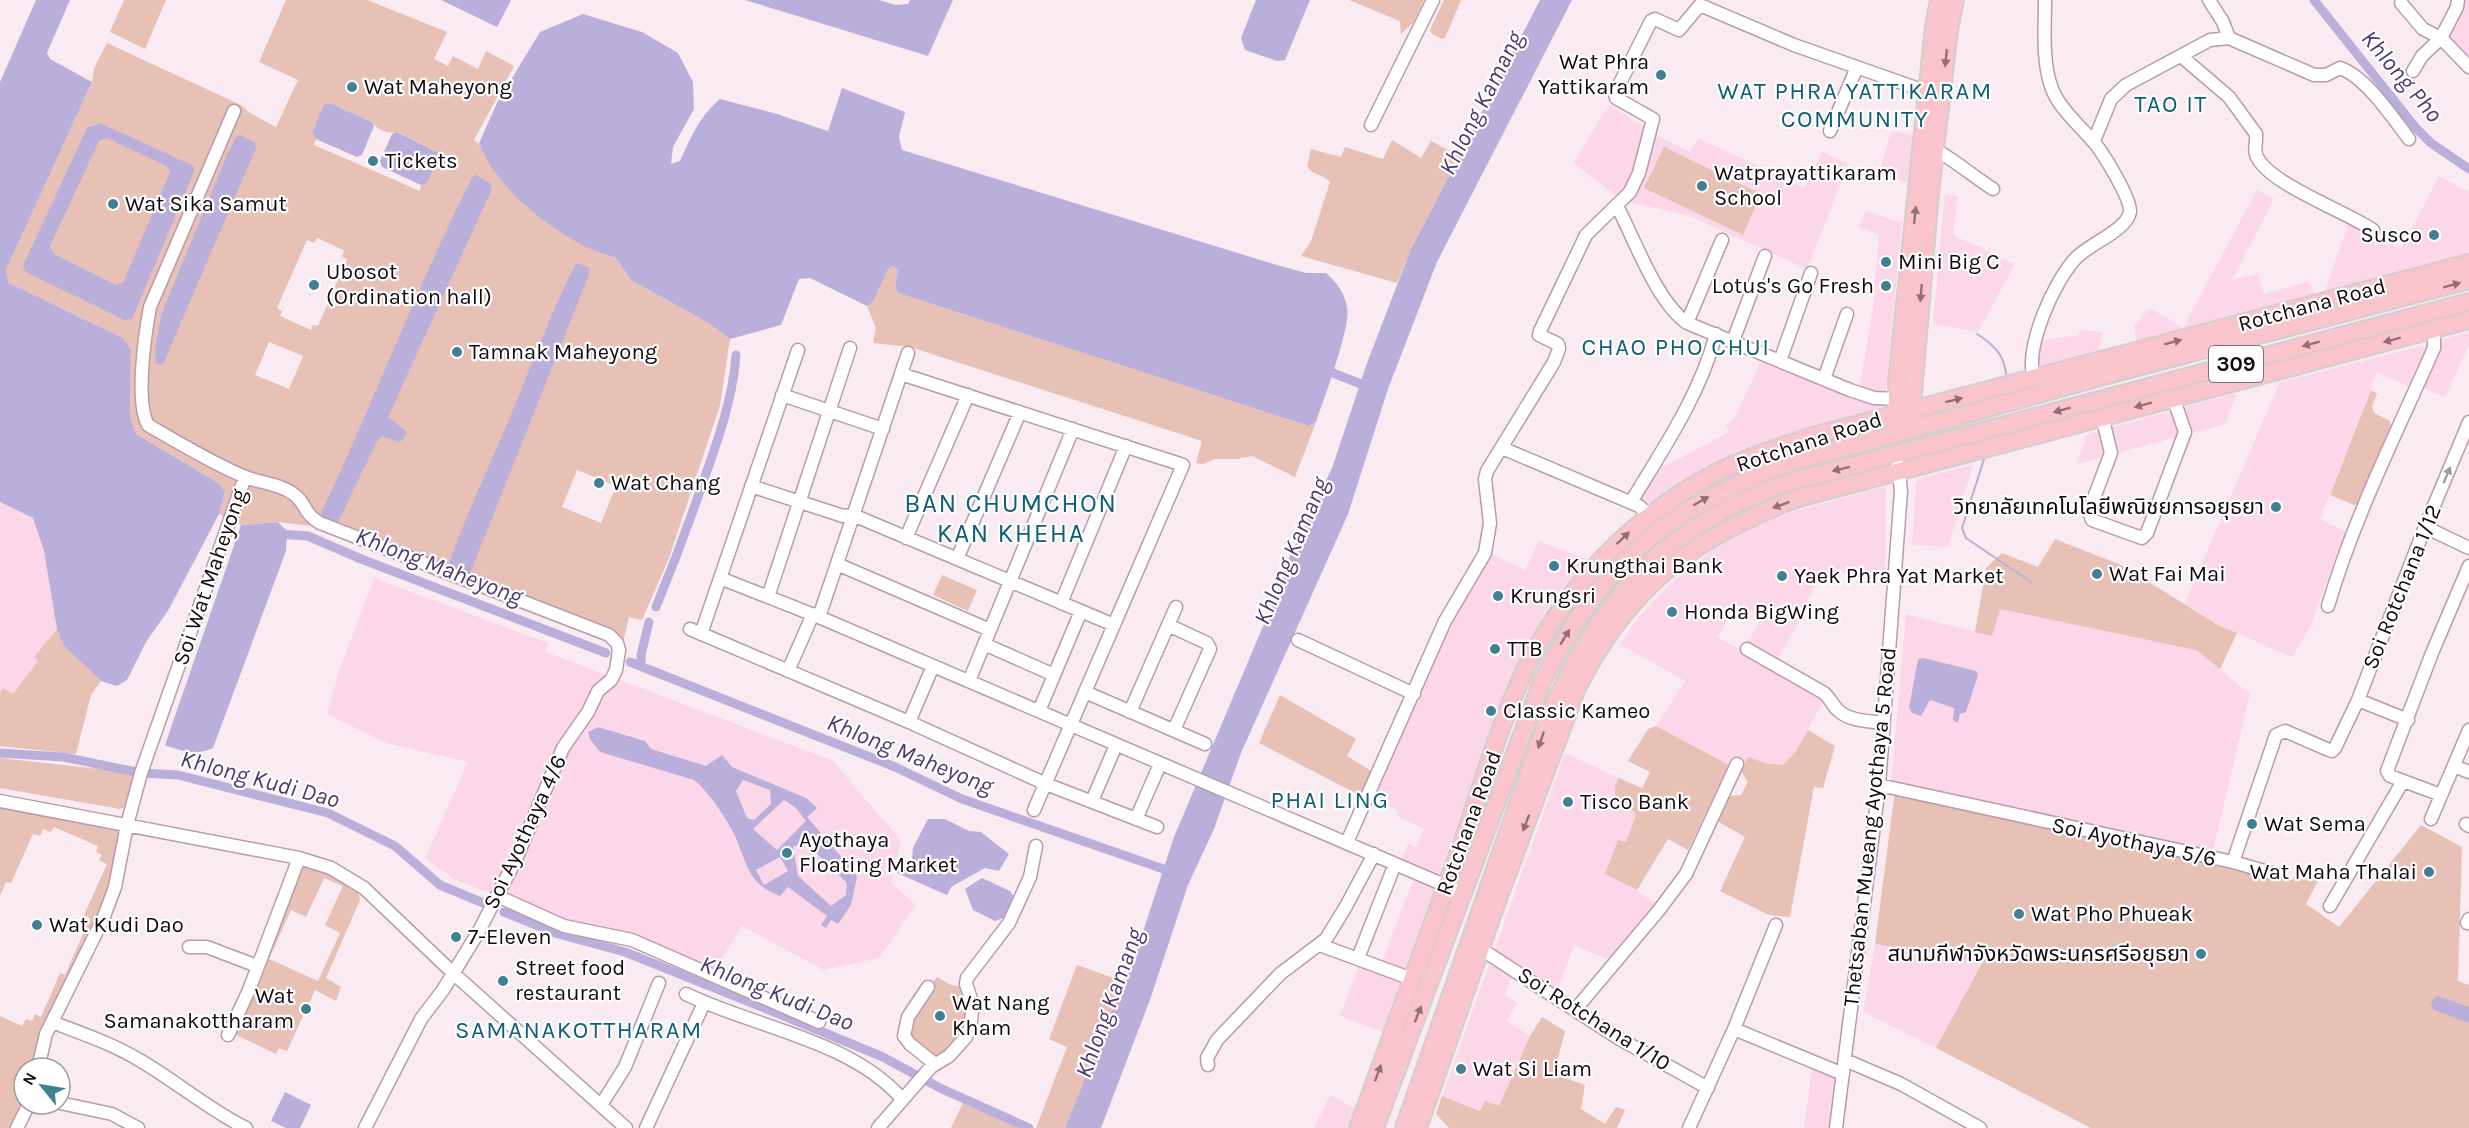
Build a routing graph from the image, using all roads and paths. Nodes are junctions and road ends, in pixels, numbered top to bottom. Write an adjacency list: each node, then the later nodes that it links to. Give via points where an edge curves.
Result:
1 (1433, 0): 16 (street)
2 (1940, 0): 14 (main road)
3 (1955, 0): 14 (main road, one-way to 14)
4 (2045, 0): 19 (street, via 2046,68 2051,87)
5 (2209, 0): 8 (street)
6 (2458, 0): 9 (street)
7 (2402, 3): 9 (street, via 2423,29)
8 (2229, 38): 10 (street, via 2210,40); 18 (street, via 2314,75 2326,75 2340,68 2355,75)
9 (2440, 38): 12 (street); 13 (street)
10 (2181, 56): 19 (street, via 2116,93); 23 (street, via 2229,97 2256,134 2257,158 2268,170)
11 (1857, 67): 14 (street); 17 (street); 22 (street, via 1700,5 1679,30 1653,18 1615,93 1616,98 1653,119 1639,173 1630,192)
12 (2469, 67)
13 (2413, 70)
14 (1935, 95): 20 (main road); 49 (main road, one-way to 14)
15 (234, 111): 62 (street, Soi Wat Maheyong, via 150,307 144,335 143,416 148,425)
16 (1371, 126)
17 (1830, 131)
18 (2409, 139)
19 (2094, 141): 44 (street, via 2123,191 2130,212 2121,227 2091,245 2065,273 2035,339 2031,360)
20 (1936, 150): 21 (street); 49 (main road, one-way to 49)
21 (1993, 189)
22 (1617, 206): 32 (street, via 1648,270 1673,311); 59 (street, via 1586,235 1570,264 1539,333 1558,344 1558,353)
23 (2373, 230)
24 (1722, 240): 32 (street)
25 (1765, 255): 35 (street)
26 (2469, 263): 36 (main road, Rotchana Road)
27 (1811, 273): 40 (street)
28 (2469, 280): 36 (main road, Rotchana Road / 309, one-way to 28)
29 (2469, 302): 41 (main road, Rotchana Road / 309, one-way to 41)
30 (1847, 314): 43 (street)
31 (2469, 320): 33 (main road, Rotchana Road)
32 (1687, 323): 34 (street)
33 (2434, 329): 45 (main road, Rotchana Road, one-way to 45); 78 (street, via 2434,348 2377,477)
34 (1716, 334): 35 (street); 65 (street, via 1693,396)
35 (1733, 341): 40 (street)
36 (2204, 342): 44 (main road, Rotchana Road, one-way to 36); 54 (main road, Rotchana Road / 309, via 2010,402)
37 (850, 348): 50 (street)
38 (798, 350): 47 (street)
39 (908, 353): 42 (street)
40 (1780, 361): 43 (street)
41 (2210, 371): 45 (main road); 60 (main road, Rotchana Road / 309, one-way to 60)
42 (901, 374): 46 (street); 55 (street)
43 (1824, 379): 49 (street)
44 (2034, 379): 49 (main road, Rotchana Road, one-way to 44)
45 (2214, 388): 48 (main road, Rotchana Road)
46 (968, 395): 51 (street); 69 (street)
47 (782, 396): 50 (street); 63 (street)
48 (2173, 397): 52 (main road, Rotchana Road, one-way to 52); 52 (street, via 2184,432 2142,538 2089,516 2111,453)
49 (1902, 407): 54 (main road); 57 (main road); 67 (main road, Rotchana Road, via 1735,464)
50 (829, 411): 55 (street); 64 (street)
51 (1020, 412): 56 (street); 71 (street)
52 (2102, 417): 61 (main road, Rotchana Road)
53 (2469, 422): 68 (street, Soi Rotchana 1/12, one-way to 53)
54 (1914, 427): 57 (main road, Rotchana Road / 309); 60 (main road)
55 (883, 429): 66 (street)
56 (1073, 429): 58 (street); 75 (street)
57 (1898, 432): 60 (main road); 129 (main road, Rotchana Road / 309, one-way to 57, via 1540,684 1570,629 1615,570 1666,524 1741,481)
58 (1126, 446): 77 (street); 82 (street, via 1183,465)
59 (1502, 448): 65 (street); 93 (street, via 1485,479 1490,523 1485,553 1445,621)
60 (1905, 452): 61 (street, Thetsaban Mueang Ayothaya 5 Road); 134 (main road, Rotchana Road / 309, one-way to 134, via 1790,482 1736,502 1681,537 1623,591 1601,618 1564,680)
61 (1905, 470): 99 (street, Thetsaban Mueang Ayothaya 5 Road); 137 (main road, Rotchana Road, one-way to 137, via 1759,512 1671,565 1630,605 1602,642 1577,688)
62 (245, 477): 119 (street, Soi Wat Maheyong); 130 (street, Soi Ayothaya 4/6, via 293,493 304,511 320,523 614,638 619,650 616,670 598,691 563,748)
63 (751, 486): 64 (street); 74 (street)
64 (799, 501): 66 (street, via 843,516); 76 (street)
65 (1632, 502): 67 (street)
66 (853, 515): 69 (street); 72 (street)
67 (1649, 515): 128 (main road, Rotchana Road, one-way to 67, via 1512,702 1533,655 1575,592 1611,550)
68 (2425, 527): 70 (street); 94 (street, Soi Rotchana 1/12)
69 (906, 538): 71 (street)
70 (2469, 548)
71 (957, 559): 75 (street)
72 (837, 564): 81 (street); 84 (street)
73 (2469, 566): 97 (street)
74 (720, 578): 76 (street); 89 (street, via 695,632)
75 (1010, 581): 77 (street); 84 (street)
76 (768, 597): 81 (street)
77 (1060, 603): 80 (street)
78 (2328, 606)
79 (1176, 607): 83 (street)
80 (1081, 611): 82 (street); 90 (street)
81 (816, 616): 88 (street); 89 (street)
82 (1114, 625): 92 (street)
83 (1168, 625): 96 (street); 101 (street, via 1207,643 1210,649)
84 (990, 630): 86 (street)
85 (1298, 640): 93 (street)
86 (984, 644): 90 (street); 91 (street)
87 (1747, 649): 99 (street, via 1824,693 1848,717)
88 (933, 666): 91 (street); 98 (street)
89 (788, 671): 98 (street)
90 (1054, 675): 95 (street)
91 (969, 681): 95 (street)
92 (1085, 692): 96 (street); 100 (street)
93 (1414, 694): 121 (street)
94 (2358, 700): 97 (street); 104 (street, Soi Rotchana 1/12)
95 (1039, 711): 100 (street)
96 (1130, 711): 101 (street)
97 (2408, 720): 110 (street, via 2388,774)
98 (909, 722): 111 (street)
99 (1883, 723): 112 (street, Thetsaban Mueang Ayothaya 5 Road)
100 (1071, 725): 111 (street); 121 (street)
101 (1174, 730): 103 (street)
102 (2469, 730): 107 (street)
103 (1205, 744)
104 (2332, 751): 125 (street, Soi Ayothaya 5/6, via 2285,731 2276,735)
105 (1113, 752): 115 (street)
106 (1737, 764): 146 (street, via 1686,874)
107 (2454, 766): 109 (street); 113 (street)
108 (1157, 771): 117 (street)
109 (2469, 772)
110 (2403, 781): 113 (street); 131 (street)
111 (1046, 784): 115 (street); 116 (street)
112 (1879, 785): 125 (street, Soi Ayothaya 5/6); 152 (street, Thetsaban Mueang Ayothaya 5 Road)
113 (2441, 795): 118 (street)
114 (0, 801): 119 (street)
115 (1092, 801): 117 (street)
116 (1034, 810)
117 (1136, 819): 120 (street)
118 (2431, 819)
119 (126, 825): 124 (street); 147 (street, Soi Wat Maheyong, via 115,887 103,919)
120 (1156, 827)
121 (1347, 842): 123 (street)
122 (1036, 846): 153 (street, via 1030,877 1010,923 967,978 973,1005 968,1034 949,1056)
123 (1374, 854): 126 (street); 135 (street)
124 (299, 858): 139 (street); 140 (street, via 331,868 363,888)
125 (2233, 862): 127 (street)
126 (1395, 864): 128 (street); 138 (street)
127 (2272, 873)
128 (1446, 886): 129 (street); 141 (main road, Rotchana Road)
129 (1463, 893): 132 (main road, Rotchana Road / 309)
130 (497, 896): 140 (street, Soi Ayothaya 4/6); 148 (street, via 564,926 632,940)
131 (2330, 906)
132 (1454, 918): 134 (main road); 168 (main road, Rotchana Road / 309, one-way to 132)
133 (1776, 925): 149 (street)
134 (1475, 926): 156 (main road, Rotchana Road / 309)
135 (1320, 945): 138 (street); 154 (street, via 1280,974 1217,1040 1207,1058)
136 (189, 946): 139 (street, via 207,947)
137 (1481, 949): 146 (street, Soi Rotchana 1/10); 156 (main road, Rotchana Road)
138 (1358, 958): 141 (street)
139 (257, 966): 150 (street)
140 (453, 973): 159 (street); 163 (street, Soi Ayothaya 4/6, via 421,1018)
141 (1412, 979): 167 (main road, Rotchana Road, one-way to 141)
142 (659, 983): 159 (street, via 625,1067)
143 (928, 987): 153 (street, via 908,1017 904,1036)
144 (686, 994): 145 (street)
145 (704, 1003): 158 (street, via 785,1031 866,1067); 165 (street)
146 (1575, 1010): 157 (street, Soi Rotchana 1/10)
147 (52, 1022): 151 (street, Soi Wat Maheyong); 162 (street, via 143,1062)
148 (819, 1022)
149 (1734, 1029): 155 (street); 157 (street)
150 (228, 1035)
151 (41, 1056)
152 (1845, 1060): 155 (street, Thetsaban Mueang Ayothaya 5 Road); 173 (street, via 1901,1084)
153 (933, 1065): 158 (street)
154 (1208, 1065)
155 (1844, 1074): 172 (street, Thetsaban Mueang Ayothaya 5 Road)
156 (1429, 1077): 169 (main road, Rotchana Road / 309); 170 (main road, Rotchana Road)
157 (1708, 1088): 171 (street)
158 (904, 1097): 166 (street)
159 (601, 1105): 164 (street)
160 (72, 1106): 161 (street, via 112,1114)
161 (138, 1128)
162 (246, 1128)
163 (365, 1128)
164 (626, 1128)
165 (646, 1128)
166 (878, 1128)
167 (1359, 1128)
168 (1375, 1128)
169 (1404, 1128)
170 (1418, 1128)
171 (1689, 1128)
172 (1836, 1128)
173 (1980, 1128)

